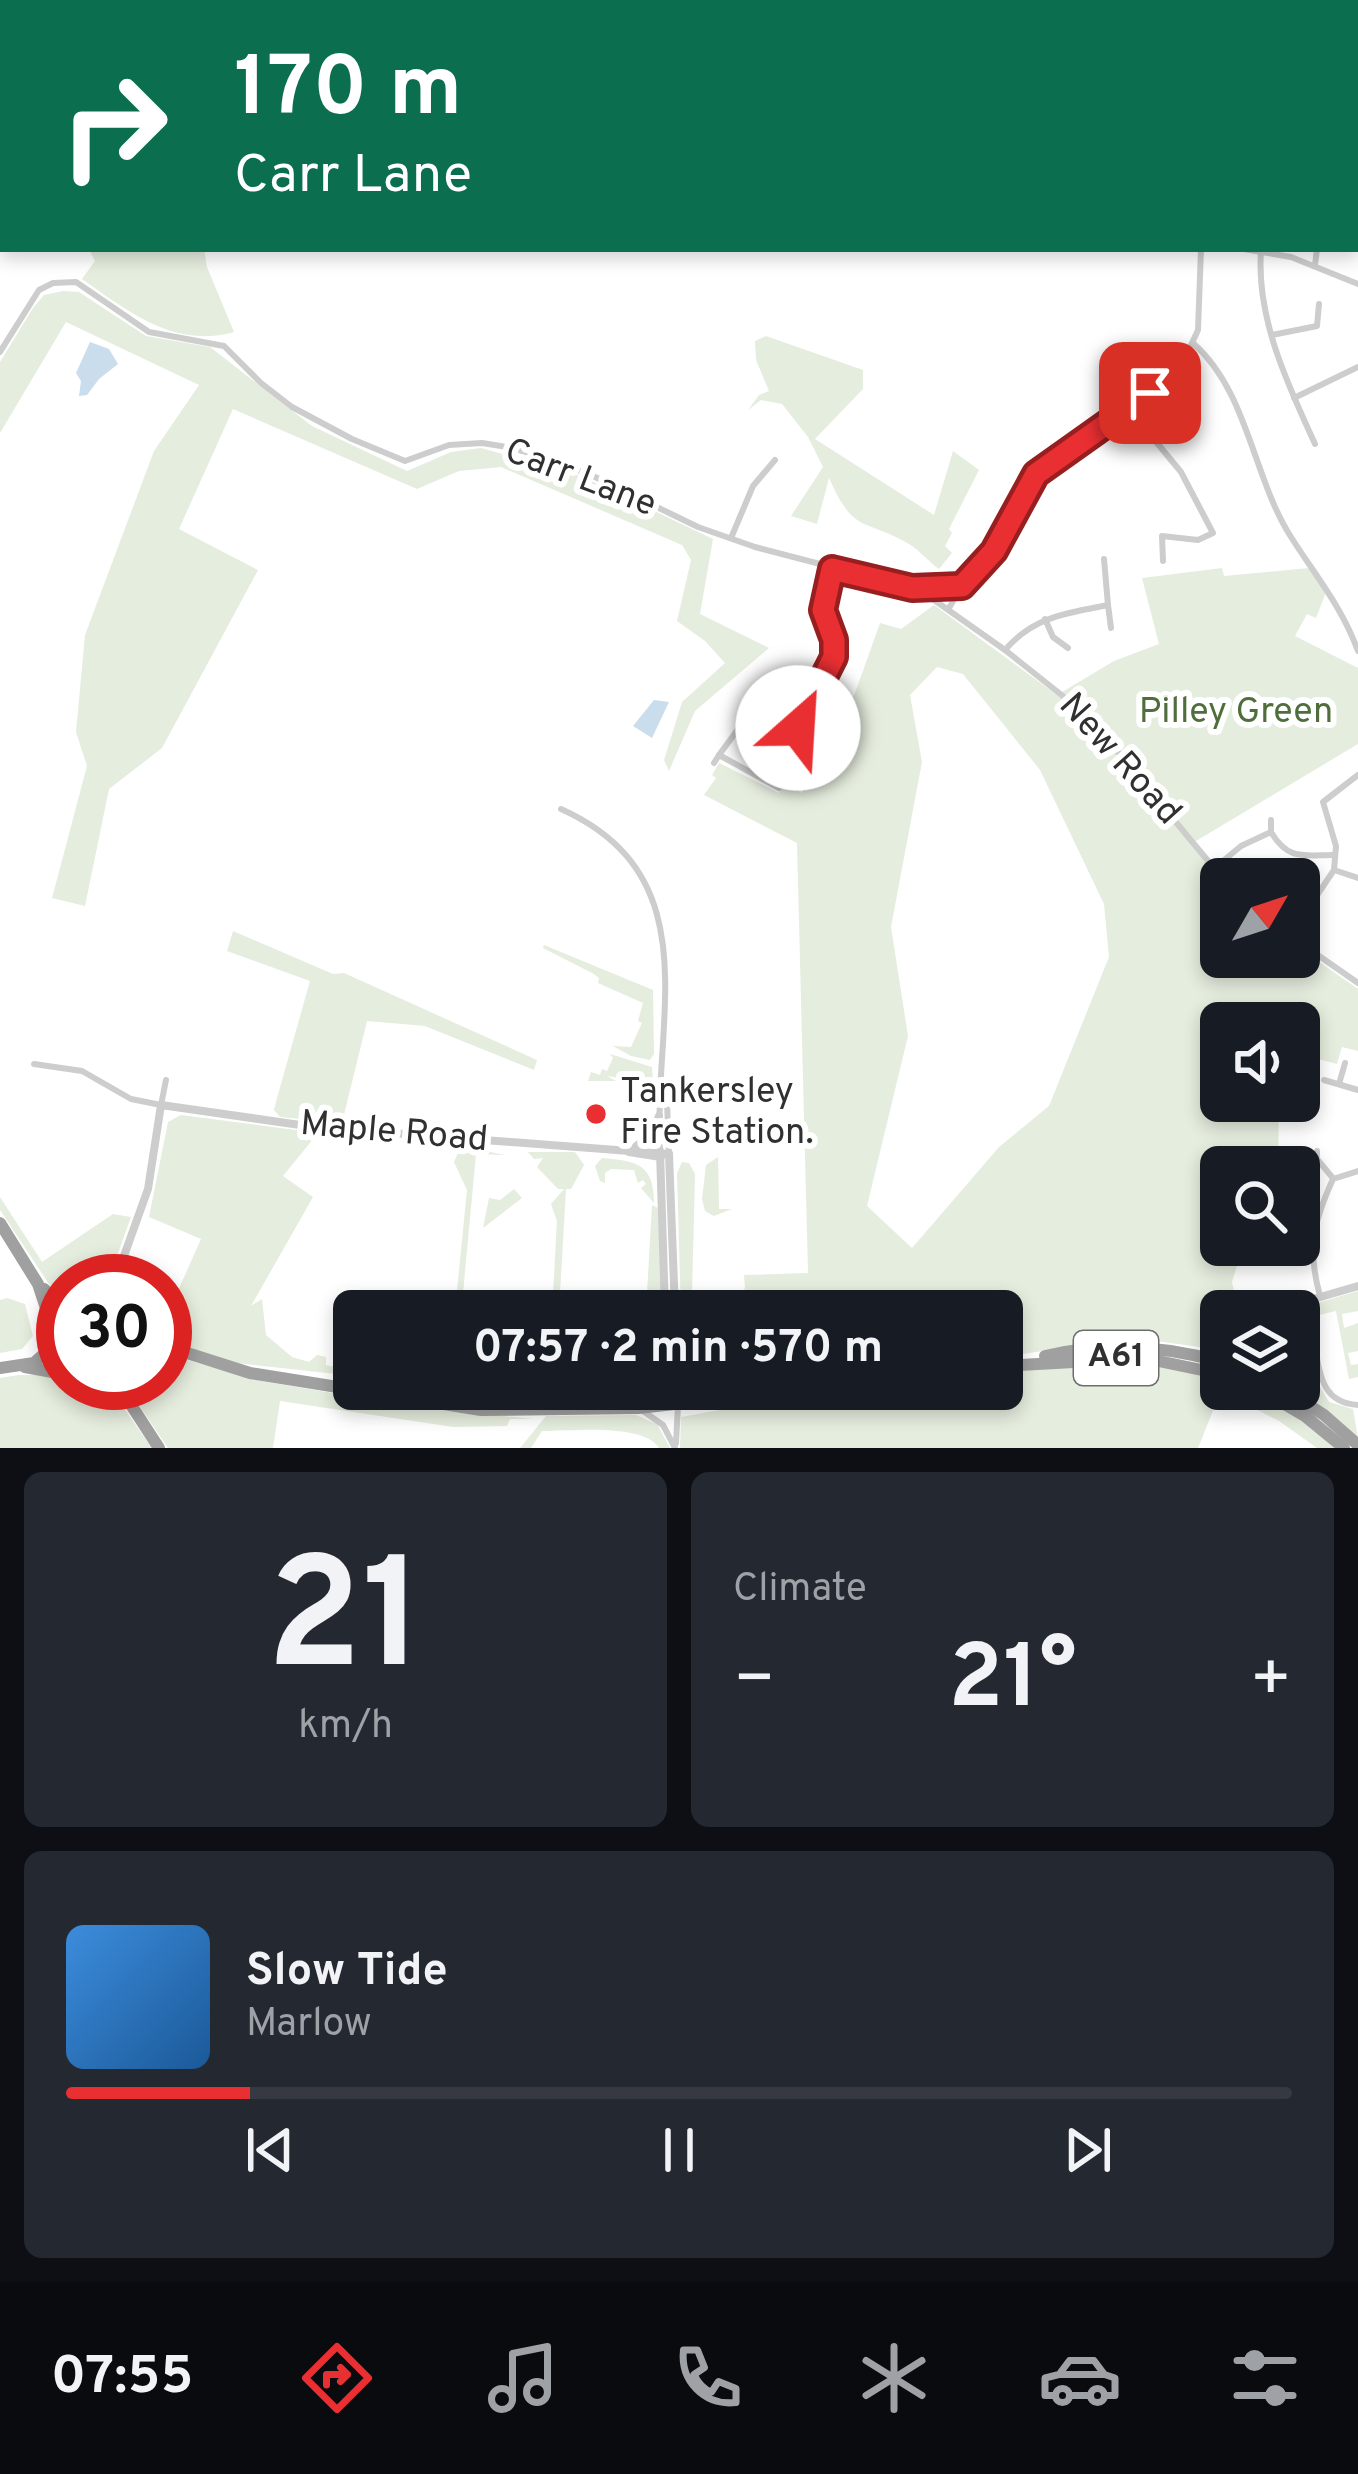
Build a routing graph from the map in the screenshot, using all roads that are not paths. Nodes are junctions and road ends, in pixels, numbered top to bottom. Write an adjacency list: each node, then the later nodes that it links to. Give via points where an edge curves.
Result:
1 (1201, 252): 9 (street)
2 (1261, 252): 8 (street)
3 (1265, 252): 5 (street)
4 (1317, 252): 5 (street)
5 (1315, 265): 6 (street)
6 (1358, 284)
7 (1318, 304): 8 (street, via 1323,315 1313,329)
8 (1272, 335): 12 (street)
9 (1194, 344): 13 (street); 30 (street, via 1223,380 1284,525)
10 (0, 352): 18 (street, Carr Lane, via 39,290 76,282 148,332 224,346 292,407 405,461 449,445 513,448)
11 (1358, 367): 12 (street)
12 (1294, 398): 14 (street)
13 (1129, 410): 17 (street, via 1181,472 1214,536); 22 (street, via 1036,474 994,551)
14 (1315, 444)
15 (775, 460): 18 (street)
16 (1159, 525): 17 (street)
17 (1162, 536): 20 (street)
18 (730, 538): 21 (street, Carr Lane)
19 (1104, 559): 24 (street)
20 (1163, 561)
21 (832, 569): 23 (street, Carr Lane); 32 (street, via 823,610 834,657)
22 (962, 586): 23 (street, Carr Lane); 25 (street)
23 (912, 588): 25 (street, Carr Lane)
24 (1108, 605): 26 (street); 27 (street)
25 (949, 608): 29 (street, New Road)
26 (1044, 618): 28 (street); 29 (street)
27 (1111, 628)
28 (1068, 648)
29 (1005, 650): 41 (street, New Road, via 1088,716)
30 (1358, 651)
31 (783, 684): 32 (street, via 795,674)
32 (817, 688): 35 (street)
33 (744, 721): 35 (street, via 716,759)
34 (1358, 775): 40 (street, via 1323,802)
35 (766, 781): 36 (street)
36 (779, 788)
37 (561, 809): 54 (street, via 622,849 658,907)
38 (1271, 820): 39 (street)
39 (1271, 832): 40 (street, via 1296,858); 42 (street)
40 (1334, 855): 43 (street)
41 (1206, 858)
42 (1226, 858)
43 (1334, 870): 44 (street); 45 (street)
44 (1358, 878)
45 (1320, 891)
46 (1320, 957): 47 (street)
47 (1358, 983)
48 (1345, 1063): 52 (street)
49 (34, 1064): 55 (street, via 82,1071)
50 (166, 1080): 55 (street)
51 (1324, 1080): 52 (street)
52 (1339, 1084): 53 (street)
53 (1358, 1090)
54 (663, 1096): 56 (street); 58 (street)
55 (161, 1106): 57 (street, Maple Road, via 314,1127); 65 (street, via 148,1190)
56 (659, 1116): 57 (street, via 648,1138); 58 (street)
57 (628, 1151): 58 (street, Maple Road); 59 (street, Maple Road)
58 (663, 1154): 59 (street, Maple Road); 63 (street); 68 (street)
59 (639, 1156): 63 (street)
60 (1320, 1163): 62 (street)
61 (1358, 1171): 62 (street)
62 (1334, 1179): 70 (street, via 1311,1251)
63 (662, 1184): 69 (street)
64 (0, 1223): 66 (highway)
65 (125, 1254)
66 (36, 1281)
67 (1358, 1286): 71 (street)
68 (669, 1290)
69 (669, 1290)
70 (1319, 1290)
71 (1320, 1296)
72 (192, 1355): 82 (highway)
73 (1320, 1355): 83 (street, via 1328,1393)
74 (1200, 1356): 76 (highway, A61, via 1100,1347)
75 (36, 1362): 78 (highway)
76 (1023, 1362)
77 (1023, 1364): 81 (highway, A61, via 1144,1358)
78 (23, 1366): 79 (highway); 80 (highway)
79 (36, 1367)
80 (0, 1368)
81 (1200, 1370)
82 (333, 1387)
83 (1358, 1406)
84 (135, 1410): 90 (highway)
85 (638, 1410): 86 (street, via 663,1425 675,1448)
86 (673, 1410)
87 (1305, 1410): 91 (highway)
88 (1311, 1410): 89 (highway)
89 (1358, 1444)
90 (159, 1448)
91 (1344, 1448)

